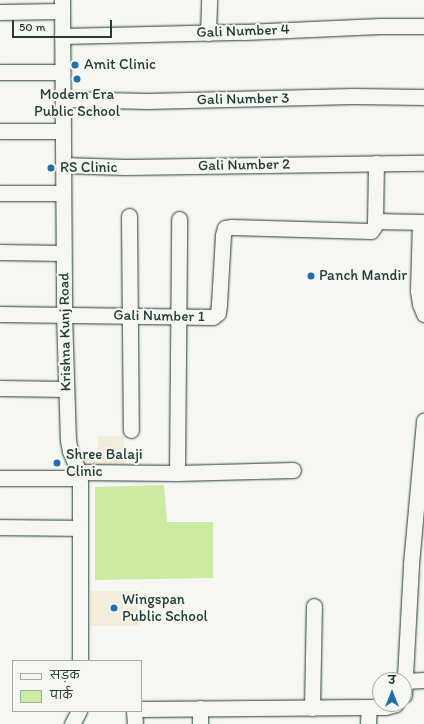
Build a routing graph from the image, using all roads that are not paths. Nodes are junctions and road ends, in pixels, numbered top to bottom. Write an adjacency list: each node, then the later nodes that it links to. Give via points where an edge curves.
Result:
1 (208, 0): 5 (street)
2 (62, 5): 3 (street); 6 (street, Krishna Kunj Road)
3 (0, 12)
4 (424, 26): 5 (street, Gali Number 4)
5 (208, 32): 6 (street, Gali Number 4)
6 (62, 36): 8 (street, Krishna Kunj Road)
7 (0, 72): 8 (street)
8 (62, 72): 10 (street, Krishna Kunj Road)
9 (424, 97): 10 (street, Gali Number 3, via 353,96 147,101)
10 (63, 99): 12 (street, Krishna Kunj Road)
11 (0, 131): 12 (street)
12 (63, 131): 15 (street, Krishna Kunj Road)
13 (376, 163): 14 (street, Gali Number 2); 15 (street, Gali Number 2, via 125,167); 21 (street)
14 (424, 163)
15 (63, 165): 17 (street, Krishna Kunj Road)
16 (0, 193): 17 (street)
17 (62, 193): 23 (street, Krishna Kunj Road)
18 (129, 216): 27 (street)
19 (179, 219): 28 (street)
20 (422, 222): 21 (street); 26 (street, via 418,291)
21 (370, 226): 28 (street, Gali Number 1, via 225,228 218,313 212,317)
22 (0, 252): 23 (street)
23 (64, 253): 25 (street, Krishna Kunj Road)
24 (0, 314): 25 (street, Gali Number 1)
25 (64, 314): 27 (street, Gali Number 1); 30 (street, Krishna Kunj Road)
26 (424, 314)
27 (130, 316): 28 (street, Gali Number 1); 32 (street)
28 (177, 317): 34 (street)
29 (0, 388): 30 (street)
30 (66, 389): 35 (street, Krishna Kunj Road, via 68,440)
31 (424, 421): 41 (street, via 412,557)
32 (130, 430)
33 (293, 470): 34 (street)
34 (177, 473): 35 (street)
35 (79, 475): 36 (street); 38 (street, Krishna Kunj Road)
36 (0, 478)
37 (0, 527): 38 (street)
38 (80, 528): 40 (street, Krishna Kunj Road)
39 (314, 606): 46 (street)
40 (80, 660)
41 (406, 672)
42 (424, 680): 43 (street)
43 (412, 685)
44 (369, 707): 46 (street); 53 (street)
45 (200, 708): 46 (street); 47 (street); 52 (street)
46 (312, 708)
47 (142, 709)
48 (78, 712): 50 (street)
49 (134, 712): 51 (street)
50 (72, 724)
51 (135, 724)
52 (200, 724)
53 (368, 724)

